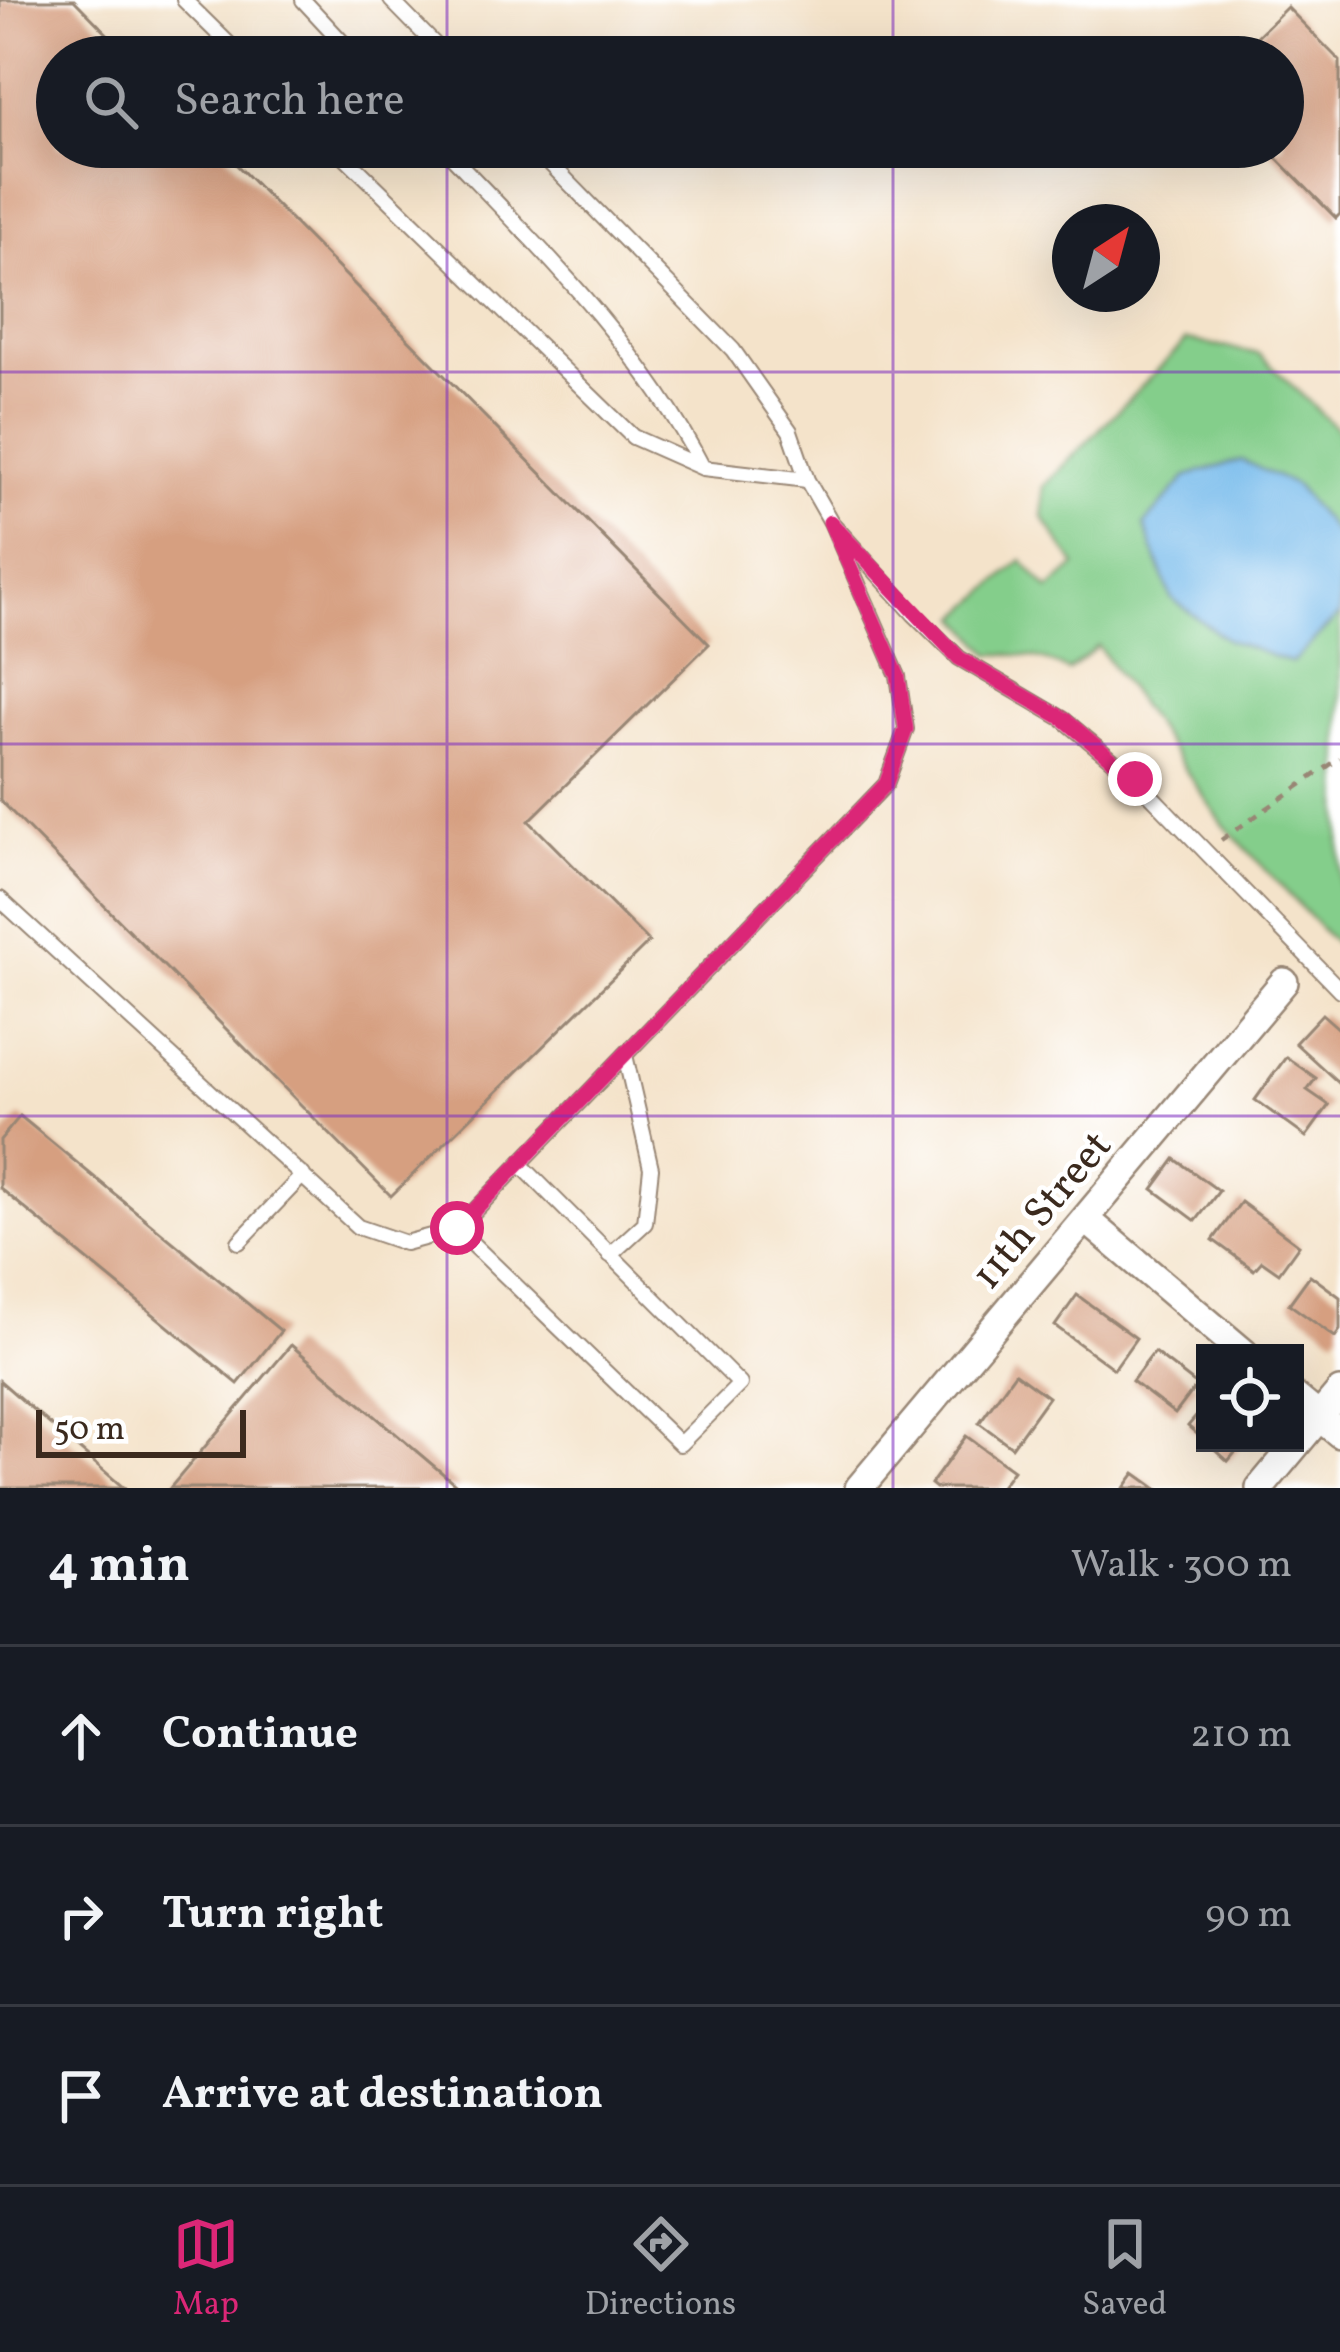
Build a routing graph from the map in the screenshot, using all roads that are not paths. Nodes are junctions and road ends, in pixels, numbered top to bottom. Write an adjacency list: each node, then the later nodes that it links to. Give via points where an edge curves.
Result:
1 (184, 0): 4 (lane)
2 (303, 0): 5 (lane)
3 (391, 0): 6 (lane)
4 (221, 36)
5 (336, 36)
6 (426, 36)
7 (357, 168): 10 (lane, via 633,437)
8 (463, 168): 10 (lane, via 573,283 678,419)
9 (555, 168): 11 (lane, via 733,350 790,430)
10 (703, 468): 11 (lane)
11 (807, 480): 12 (lane)
12 (830, 522): 15 (lane, via 959,658 1064,719 1135,779); 16 (lane, via 898,676 906,729 886,784)
13 (0, 899): 18 (lane)
14 (1284, 982): 19 (street, 11th Street)
15 (1340, 990)
16 (625, 1054): 17 (lane); 22 (lane, via 651,1168 644,1223)
17 (520, 1164): 20 (lane); 22 (lane)
18 (303, 1175): 20 (lane, via 358,1227 405,1243); 21 (lane)
19 (1087, 1220): 23 (street); 27 (street, 11th Street)
20 (457, 1228): 22 (lane, via 680,1444 740,1384)
21 (239, 1242)
22 (610, 1255)
23 (1233, 1344)
24 (1340, 1392): 26 (street)
25 (1304, 1404): 26 (street)
26 (1330, 1425): 28 (street)
27 (859, 1488)
28 (1260, 1488)

